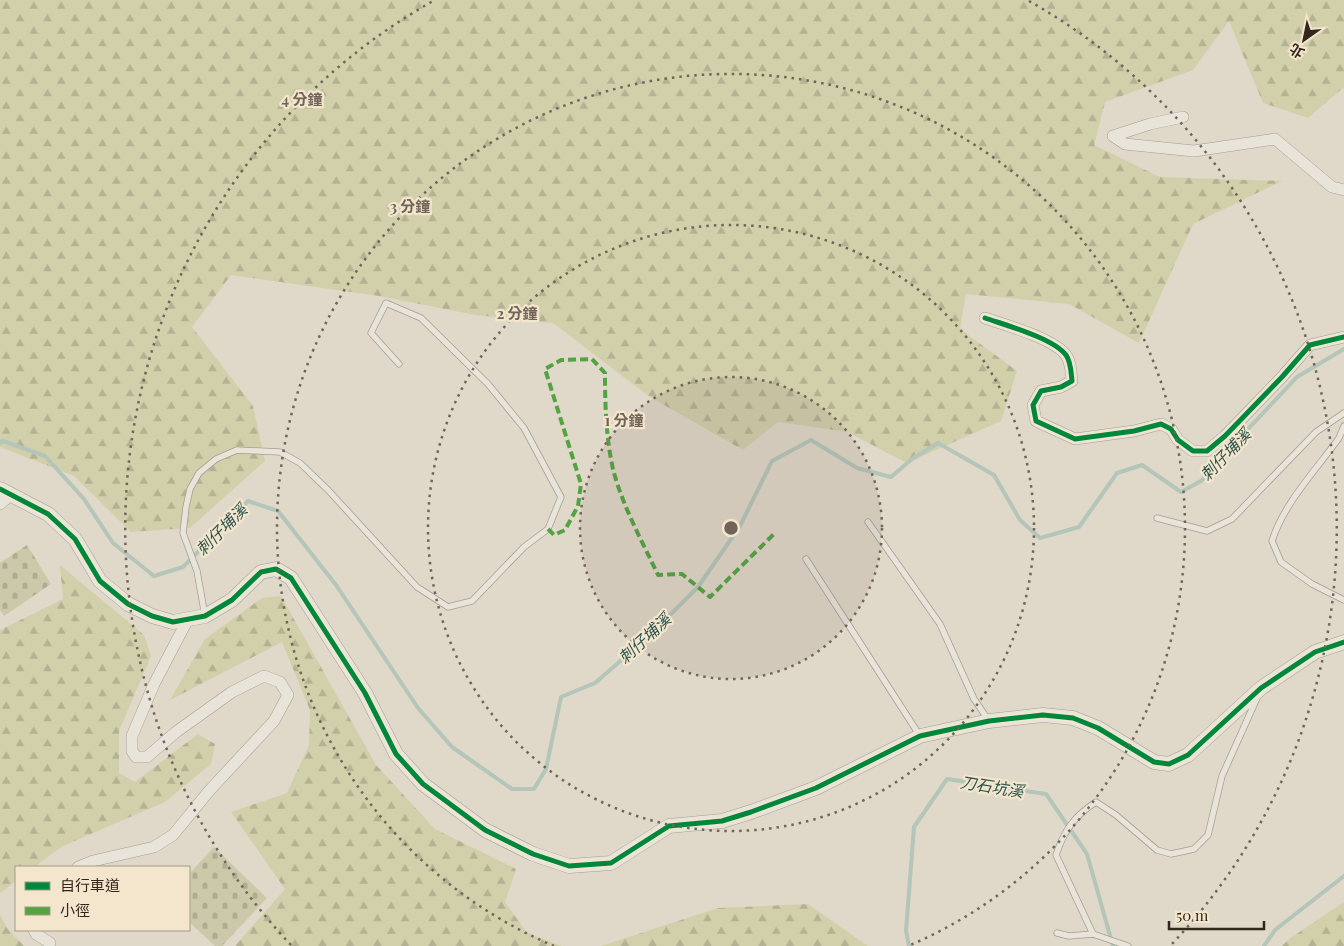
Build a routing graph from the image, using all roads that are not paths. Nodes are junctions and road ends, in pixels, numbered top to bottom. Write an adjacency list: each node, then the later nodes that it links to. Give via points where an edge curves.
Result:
1 (1182, 118): 2 (street, via 1114,136 1125,144 1194,151 1274,139 1332,187)
2 (1344, 190)
3 (985, 318): 4 (street, via 1048,342 1065,353 1070,362 1072,381 1040,391 1033,405 1036,421 1074,440 1161,424 1171,429 1178,440 1193,451 1207,451 1225,436 1310,345)
4 (1344, 337)
5 (399, 364): 14 (lane, via 371,333 386,303 420,318 488,384 524,428 561,497 548,529 524,547 472,600 448,607 417,587 300,464 280,452 237,450 199,473 186,507 183,533 197,571)
6 (1344, 414): 10 (lane, via 1316,432 1232,519 1206,532)
7 (1344, 426): 13 (lane, via 1339,438 1287,510 1272,541 1281,562 1312,584)
8 (6, 492): 9 (street); 15 (street, via 48,514 75,539 100,581 128,604 173,622)
9 (0, 504)
10 (1157, 518)
11 (868, 522): 18 (lane, via 940,624 974,699)
12 (806, 559): 19 (lane)
13 (1344, 600)
14 (205, 616): 15 (street); 19 (street, via 232,600 261,572 276,569 291,578 364,693 396,754 423,784 485,830 533,854 569,866 611,863 669,826 722,820 816,788)
15 (188, 619): 20 (street, via 154,684 132,736 132,751 136,757 147,757 232,692 264,676 280,682 288,695 274,721 173,835 154,846)
16 (1344, 642): 17 (street, via 1315,652)
17 (1261, 688): 18 (street, via 1188,755 1169,764 1154,762 1098,728 1073,718 1043,714); 23 (lane, via 1222,776 1208,835 1194,849 1172,854 1157,850 1096,802 1081,812 1063,834 1056,856)
18 (988, 721): 19 (street)
19 (920, 736)
20 (80, 866)
21 (34, 931): 24 (street)
22 (1057, 933): 23 (lane, via 1070,936)
23 (1093, 934): 25 (lane)
24 (50, 943)
25 (1128, 946)

